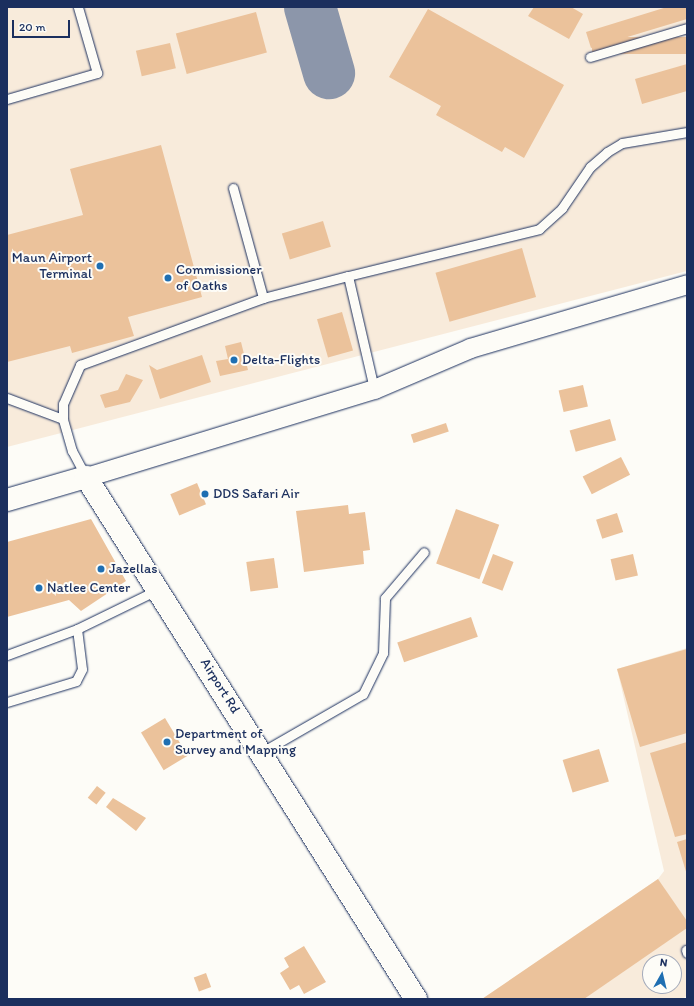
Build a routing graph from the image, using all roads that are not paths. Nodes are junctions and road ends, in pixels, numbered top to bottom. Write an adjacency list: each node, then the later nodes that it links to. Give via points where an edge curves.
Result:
1 (78, 7): 4 (lane, via 97,73)
2 (687, 28): 3 (lane)
3 (590, 57)
4 (7, 99)
5 (687, 132): 7 (lane, via 622,144 607,152 590,167 562,208 539,229)
6 (233, 188): 9 (lane)
7 (348, 276): 9 (lane); 10 (lane)
8 (687, 284): 10 (street, via 470,348)
9 (263, 298): 12 (lane, via 80,365 63,404)
10 (374, 389): 13 (street)
11 (7, 398): 12 (lane)
12 (63, 419): 13 (lane, via 72,451)
13 (86, 477): 14 (street); 16 (street, Airport Rd)
14 (7, 500)
15 (424, 552): 20 (lane, via 385,598 383,653 363,694)
16 (158, 590): 17 (lane); 20 (street, Airport Rd)
17 (77, 629): 18 (lane); 19 (lane, via 82,669 76,681)
18 (7, 655)
19 (7, 702)
20 (262, 752): 21 (street, Airport Rd)
21 (416, 999)

